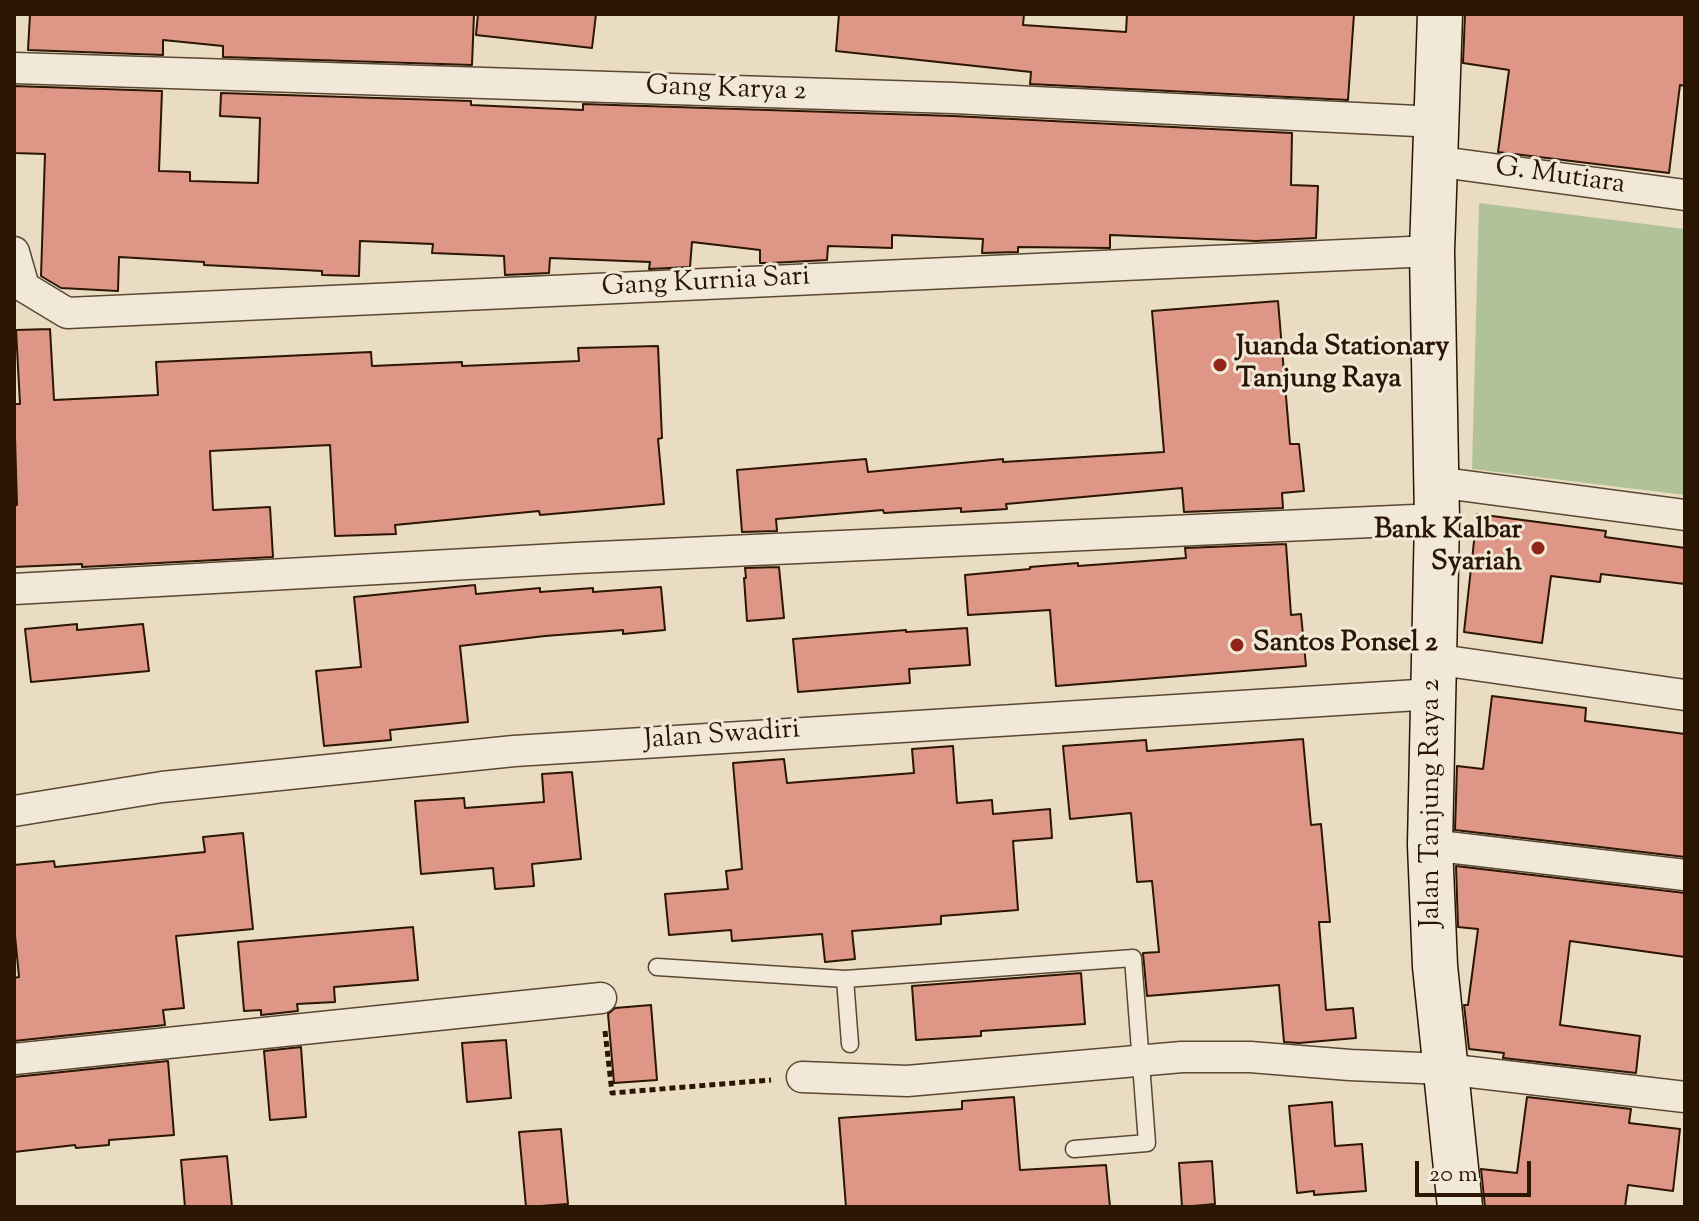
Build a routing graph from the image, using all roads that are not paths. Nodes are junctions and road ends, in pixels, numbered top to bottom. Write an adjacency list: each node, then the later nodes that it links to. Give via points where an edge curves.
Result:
1 (1440, 14): 3 (street, Jalan Tanjung Raya 2)
2 (14, 68): 3 (street, Gang Karya 2, via 954,98)
3 (1435, 142): 4 (street, G. Mutiara); 5 (street, Jalan Tanjung Raya 2)
4 (1685, 195)
5 (1432, 251): 6 (street, Gang Kurnia Sari, via 67,313 24,287); 7 (street, Jalan Tanjung Raya 2)
6 (14, 252)
7 (1436, 500): 8 (street); 9 (street, via 608,557); 10 (street, Jalan Tanjung Raya 2)
8 (1685, 515)
9 (14, 589)
10 (1433, 676): 11 (street, Jalan Swadiri); 12 (street, Jalan Swadiri, via 514,751 162,787); 13 (street, Jalan Tanjung Raya 2)
11 (1685, 695)
12 (14, 811)
13 (1430, 845): 14 (street); 21 (street, Jalan Tanjung Raya 2)
14 (1685, 875)
15 (657, 967): 16 (lane)
16 (845, 979): 18 (lane); 20 (lane, via 1133,958)
17 (601, 998): 19 (street)
18 (850, 1044)
19 (14, 1059)
20 (1141, 1061): 21 (street, via 1250,1057); 22 (street, via 907,1081); 24 (lane, via 1147,1143)
21 (1445, 1069): 23 (street); 25 (street, Jalan Tanjung Raya 2)
22 (802, 1077)
23 (1685, 1097)
24 (1074, 1149)
25 (1455, 1206)

